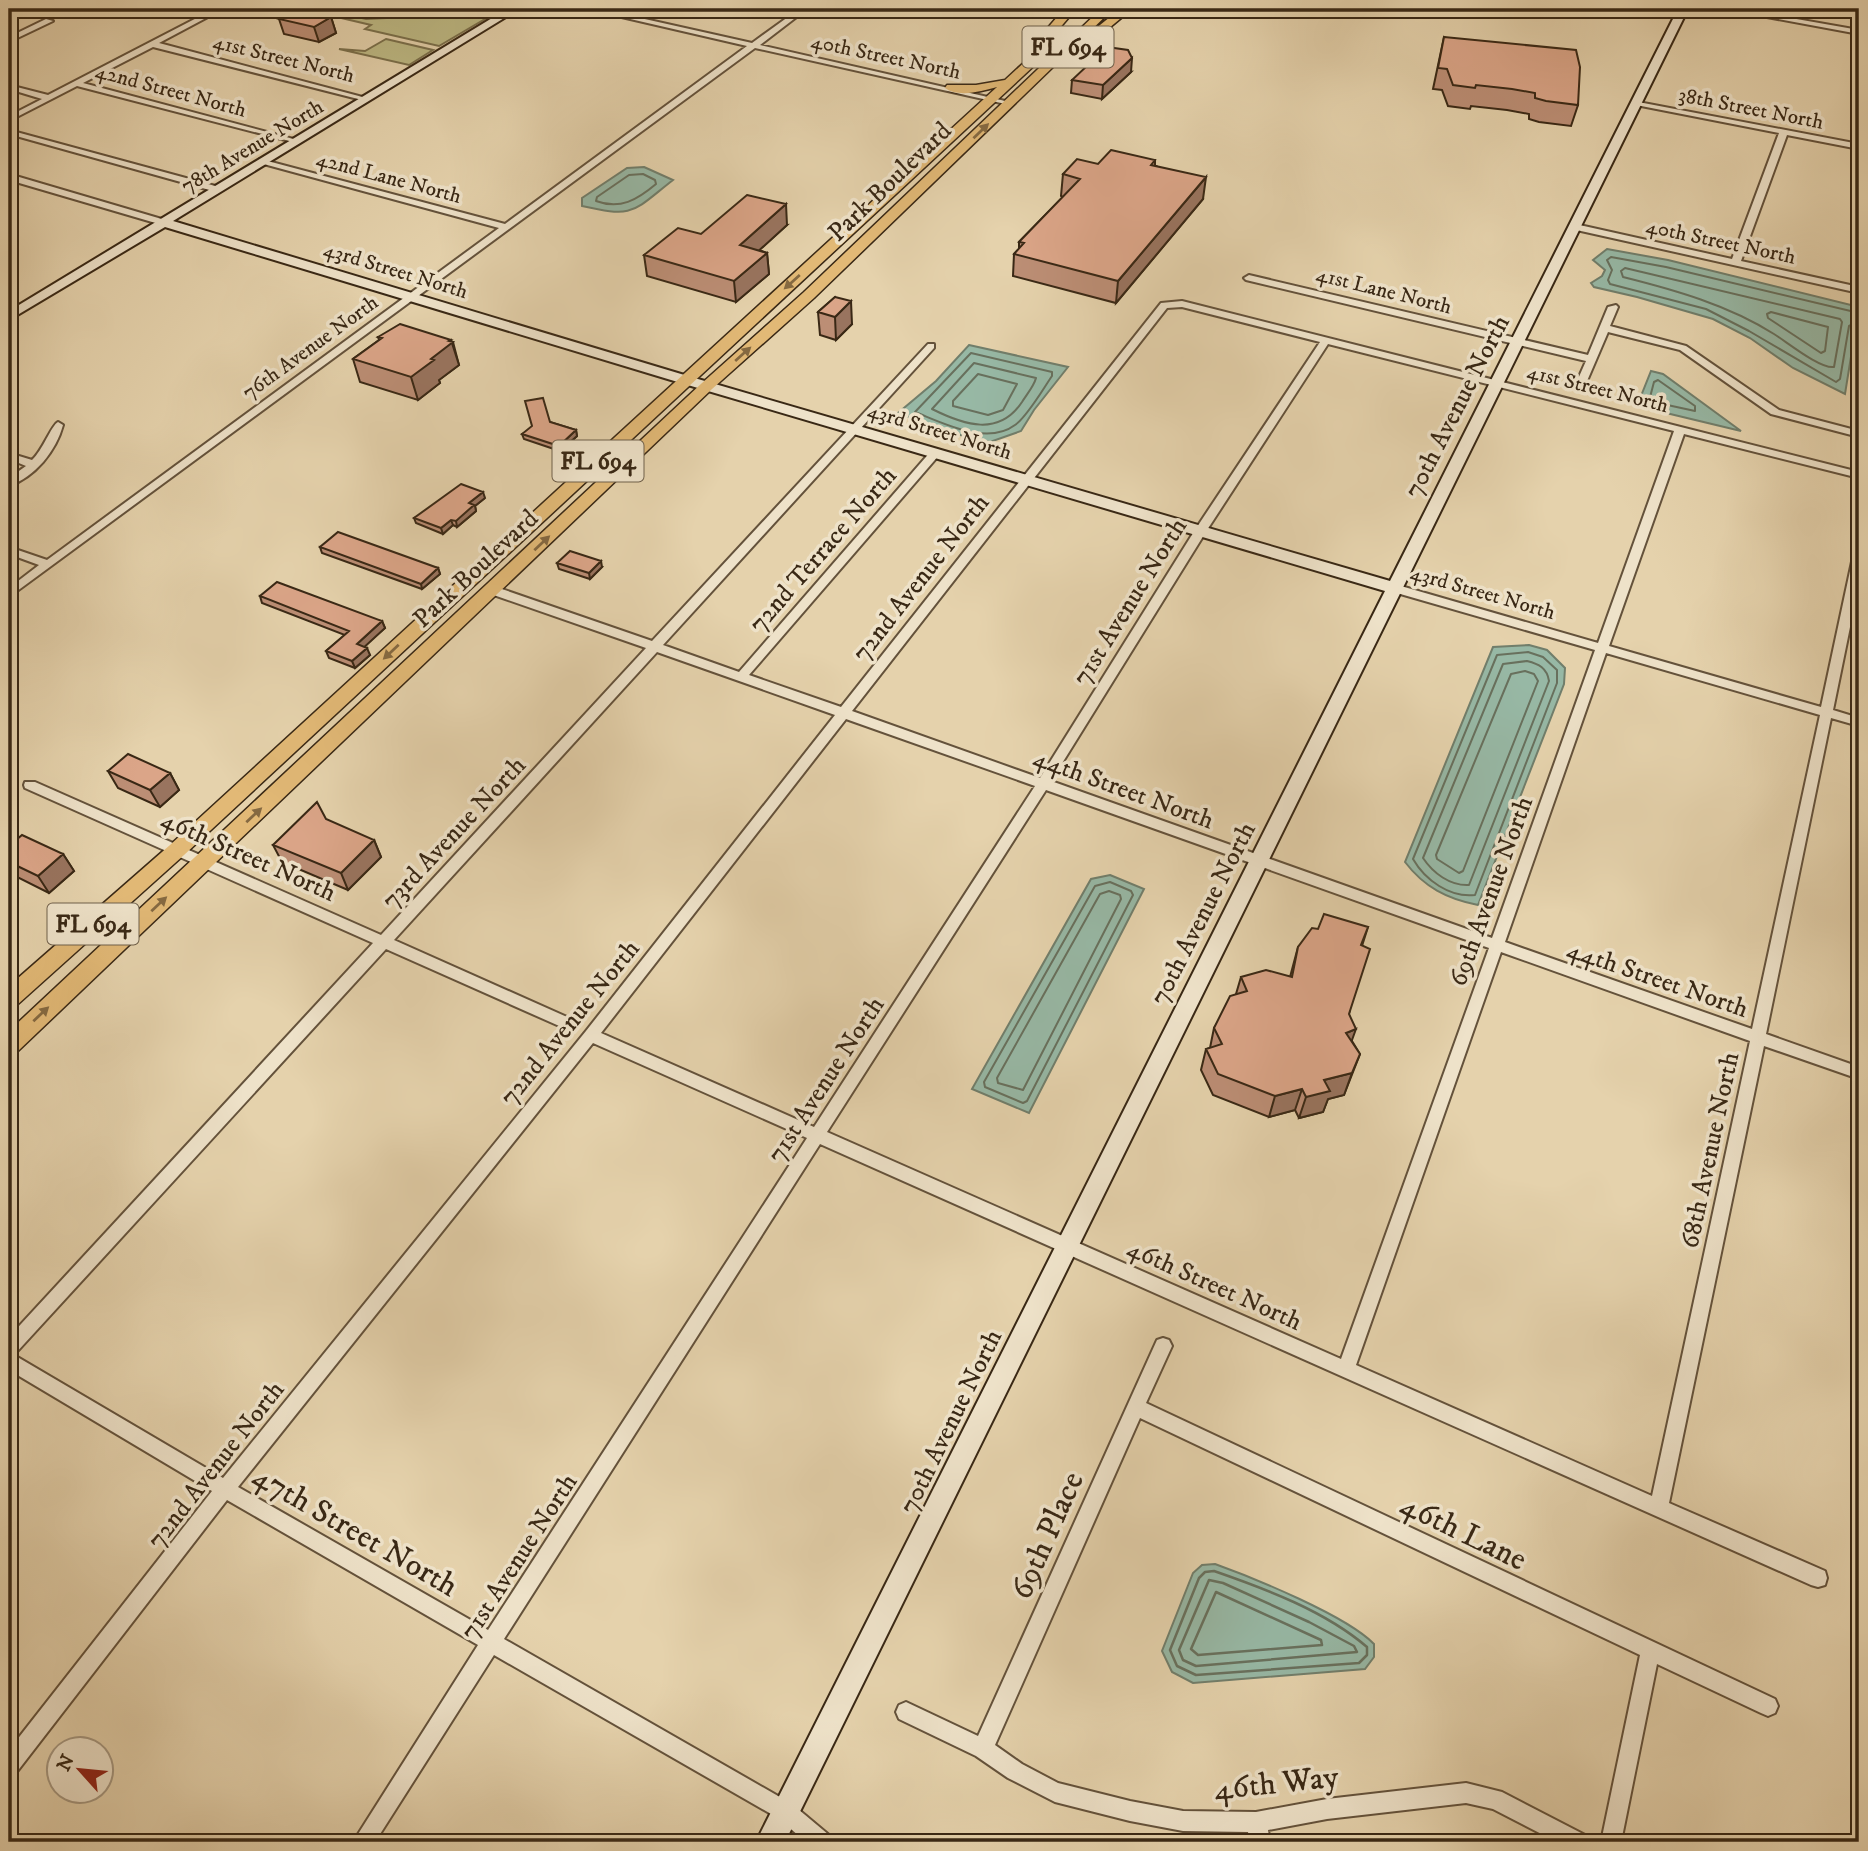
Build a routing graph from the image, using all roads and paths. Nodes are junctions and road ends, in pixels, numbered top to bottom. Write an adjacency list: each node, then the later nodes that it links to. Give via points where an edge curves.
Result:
1 (514, 9): 22 (street, 78th Avenue North)
2 (591, 9): 15 (street, 40th Street North)
3 (803, 9): 15 (street, 76th Avenue North)
4 (1070, 9): 17 (main road)
5 (1090, 9): 23 (main road, FL 694)
6 (1107, 9): 18 (main road, FL 694)
7 (1126, 9): 18 (main road)
8 (1684, 9): 25 (street, 70th Avenue North)
9 (1728, 9): 12 (street)
10 (217, 10): 14 (street)
11 (49, 21): 13 (street)
12 (1859, 32)
13 (9, 40)
14 (152, 44): 16 (street); 22 (street, 41st Street North)
15 (754, 45): 20 (street, 40th Street North); 37 (street, 76th Avenue North)
16 (76, 83): 21 (street); 29 (street, 42nd Street North)
17 (1001, 83): 20 (main road); 23 (main road)
18 (1028, 86): 24 (main road, FL 694)
19 (9, 87): 21 (street)
20 (951, 88): 23 (street, 40th Street North)
21 (48, 98): 26 (street)
22 (366, 99): 29 (street, 78th Avenue North)
23 (992, 99): 24 (street, 40th Street North); 31 (main road, Park Boulevard / FL 694)
24 (1010, 103): 39 (main road, Park Boulevard / FL 694, one-way to 24)
25 (1636, 103): 28 (street, 38th Street North); 38 (street, 70th Avenue North)
26 (9, 119)
27 (9, 132): 34 (street)
28 (1784, 132): 30 (street, 38th Street North); 40 (street)
29 (297, 141): 32 (street, 78th Avenue North)
30 (1859, 146)
31 (935, 151): 36 (main road, Park Boulevard / FL 694); 39 (main road, via 930,165 875,217 872,226)
32 (263, 161): 34 (street, 78th Avenue North); 37 (street, 42nd Lane North)
33 (9, 177): 35 (street, 43rd Street North)
34 (216, 189): 35 (street, 78th Avenue North)
35 (162, 222): 44 (street, 43rd Street North); 47 (street, 78th Avenue North)
36 (854, 226): 43 (main road, via 859,227 858,232 819,270); 53 (main road, Park Boulevard / FL 694, one-way to 53)
37 (506, 227): 44 (street, 76th Avenue North)
38 (1575, 227): 40 (street, 40th Street North); 50 (street, 70th Avenue North)
39 (878, 229): 43 (main road, Park Boulevard / FL 694)
40 (1736, 262): 42 (street, 40th Street North)
41 (1249, 278): 50 (street, 41st Lane North)
42 (1859, 290)
43 (809, 295): 55 (main road, Park Boulevard / FL 694, one-way to 43)
44 (412, 296): 53 (street, 43rd Street North); 71 (street, 76th Avenue North)
45 (1164, 305): 49 (street, 41st Street North, via 1182,304); 65 (street, 72nd Avenue North)
46 (1613, 307): 48 (street)
47 (9, 316)
48 (1605, 328): 52 (street); 60 (street, via 1683,348 1776,412)
49 (1325, 341): 54 (street, 41st Street North); 67 (street, 71st Avenue North)
50 (1517, 342): 52 (street, 41st Lane North); 54 (street, 70th Avenue North)
51 (931, 346): 58 (street, 73rd Avenue North)
52 (1591, 359): 56 (street)
53 (686, 380): 55 (street, 43rd Street North); 68 (main road, Park Boulevard / FL 694)
54 (1497, 382): 59 (street, 41st Street North); 72 (street, 70th Avenue North)
55 (707, 386): 58 (street, 43rd Street North); 73 (main road, Park Boulevard / FL 694, one-way to 55)
56 (1578, 388)
57 (58, 425): 63 (street, via 54,443)
58 (858, 428): 61 (street, 43rd Street North); 76 (street, 73rd Avenue North)
59 (1680, 429): 64 (street, 41st Street North); 77 (street, 69th Avenue North)
60 (1859, 434)
61 (936, 452): 65 (street, 43rd Street North); 79 (street, 72nd Terrace North)
62 (9, 456): 63 (street)
63 (35, 465): 66 (street)
64 (1859, 475)
65 (1027, 479): 67 (street, 43rd Street North); 80 (street, 72nd Avenue North)
66 (9, 483)
67 (1202, 530): 72 (street, 43rd Street North); 83 (street, 71st Avenue North)
68 (509, 543): 73 (main road, via 509,553 490,576); 75 (main road, Park Boulevard / FL 694)
69 (9, 550): 71 (street)
70 (1859, 557): 81 (street, 68th Avenue North)
71 (47, 564): 74 (street, 76th Avenue North)
72 (1394, 588): 77 (street, 43rd Street North); 86 (street, 70th Avenue North)
73 (492, 590): 76 (street, 44th Street North); 78 (main road, Park Boulevard / FL 694)
74 (9, 593)
75 (447, 600): 78 (main road, via 447,614 429,635); 85 (main road, Park Boulevard / FL 694, one-way to 85)
76 (657, 646): 79 (street, 44th Street North); 88 (street, 73rd Avenue North)
77 (1602, 648): 81 (street, 43rd Street North); 89 (street, 69th Avenue North)
78 (425, 653): 87 (main road, Park Boulevard / FL 694, one-way to 78)
79 (742, 676): 80 (street, 44th Street North)
80 (845, 713): 83 (street, 44th Street North); 92 (street, 72nd Avenue North)
81 (1826, 713): 82 (street, 43rd Street North); 93 (street, 68th Avenue North)
82 (1859, 722)
83 (1043, 784): 86 (street, 44th Street North); 96 (street, 71st Avenue North)
84 (30, 785): 85 (street, 46th Street North)
85 (177, 850): 87 (street, 46th Street North); 90 (main road, Park Boulevard / FL 694)
86 (1258, 860): 89 (street, 44th Street North); 97 (street, 70th Avenue North)
87 (204, 862): 88 (street, 46th Street North); 94 (main road, Park Boulevard / FL 694, one-way to 87)
88 (383, 942): 91 (street, 46th Street North); 99 (street, 73rd Avenue North)
89 (1496, 946): 93 (street, 44th Street North); 101 (street, 69th Avenue North)
90 (9, 999)
91 (562, 1021)
92 (591, 1035): 96 (street, 46th Street North); 103 (street, 72nd Avenue North)
93 (1758, 1037): 95 (street, 44th Street North); 104 (street, 68th Avenue North)
94 (9, 1045)
95 (1859, 1073)
96 (818, 1135): 97 (street, 46th Street North); 106 (street, 71st Avenue North)
97 (1066, 1245): 101 (street, 46th Street North); 112 (street, 70th Avenue North)
98 (1163, 1346): 102 (street, 69th Place)
99 (9, 1349)
100 (9, 1361): 103 (street, 47th Street North)
101 (1346, 1369): 104 (street, 46th Street North)
102 (1136, 1407): 107 (street, 46th Lane); 110 (street, 69th Place)
103 (225, 1489): 106 (street, 47th Street North); 111 (street, 72nd Avenue North)
104 (1658, 1507): 105 (street, 46th Street North)
105 (1818, 1578)
106 (491, 1642): 112 (street, 47th Street North); 114 (street, 71st Avenue North)
107 (1650, 1653): 108 (street, 46th Lane); 118 (street)
108 (1768, 1706)
109 (906, 1712): 110 (street, 46th Way)
110 (983, 1749): 113 (street, 46th Way, via 1055,1792 1100,1805)
111 (9, 1766)
112 (785, 1811): 115 (street, 70th Avenue North); 116 (street, 47th Street North)
113 (1258, 1832): 117 (street, 46th Way, via 1327,1809 1466,1793 1495,1799)
114 (363, 1842)
115 (770, 1842)
116 (822, 1842)
117 (1578, 1842)
118 (1611, 1842)

